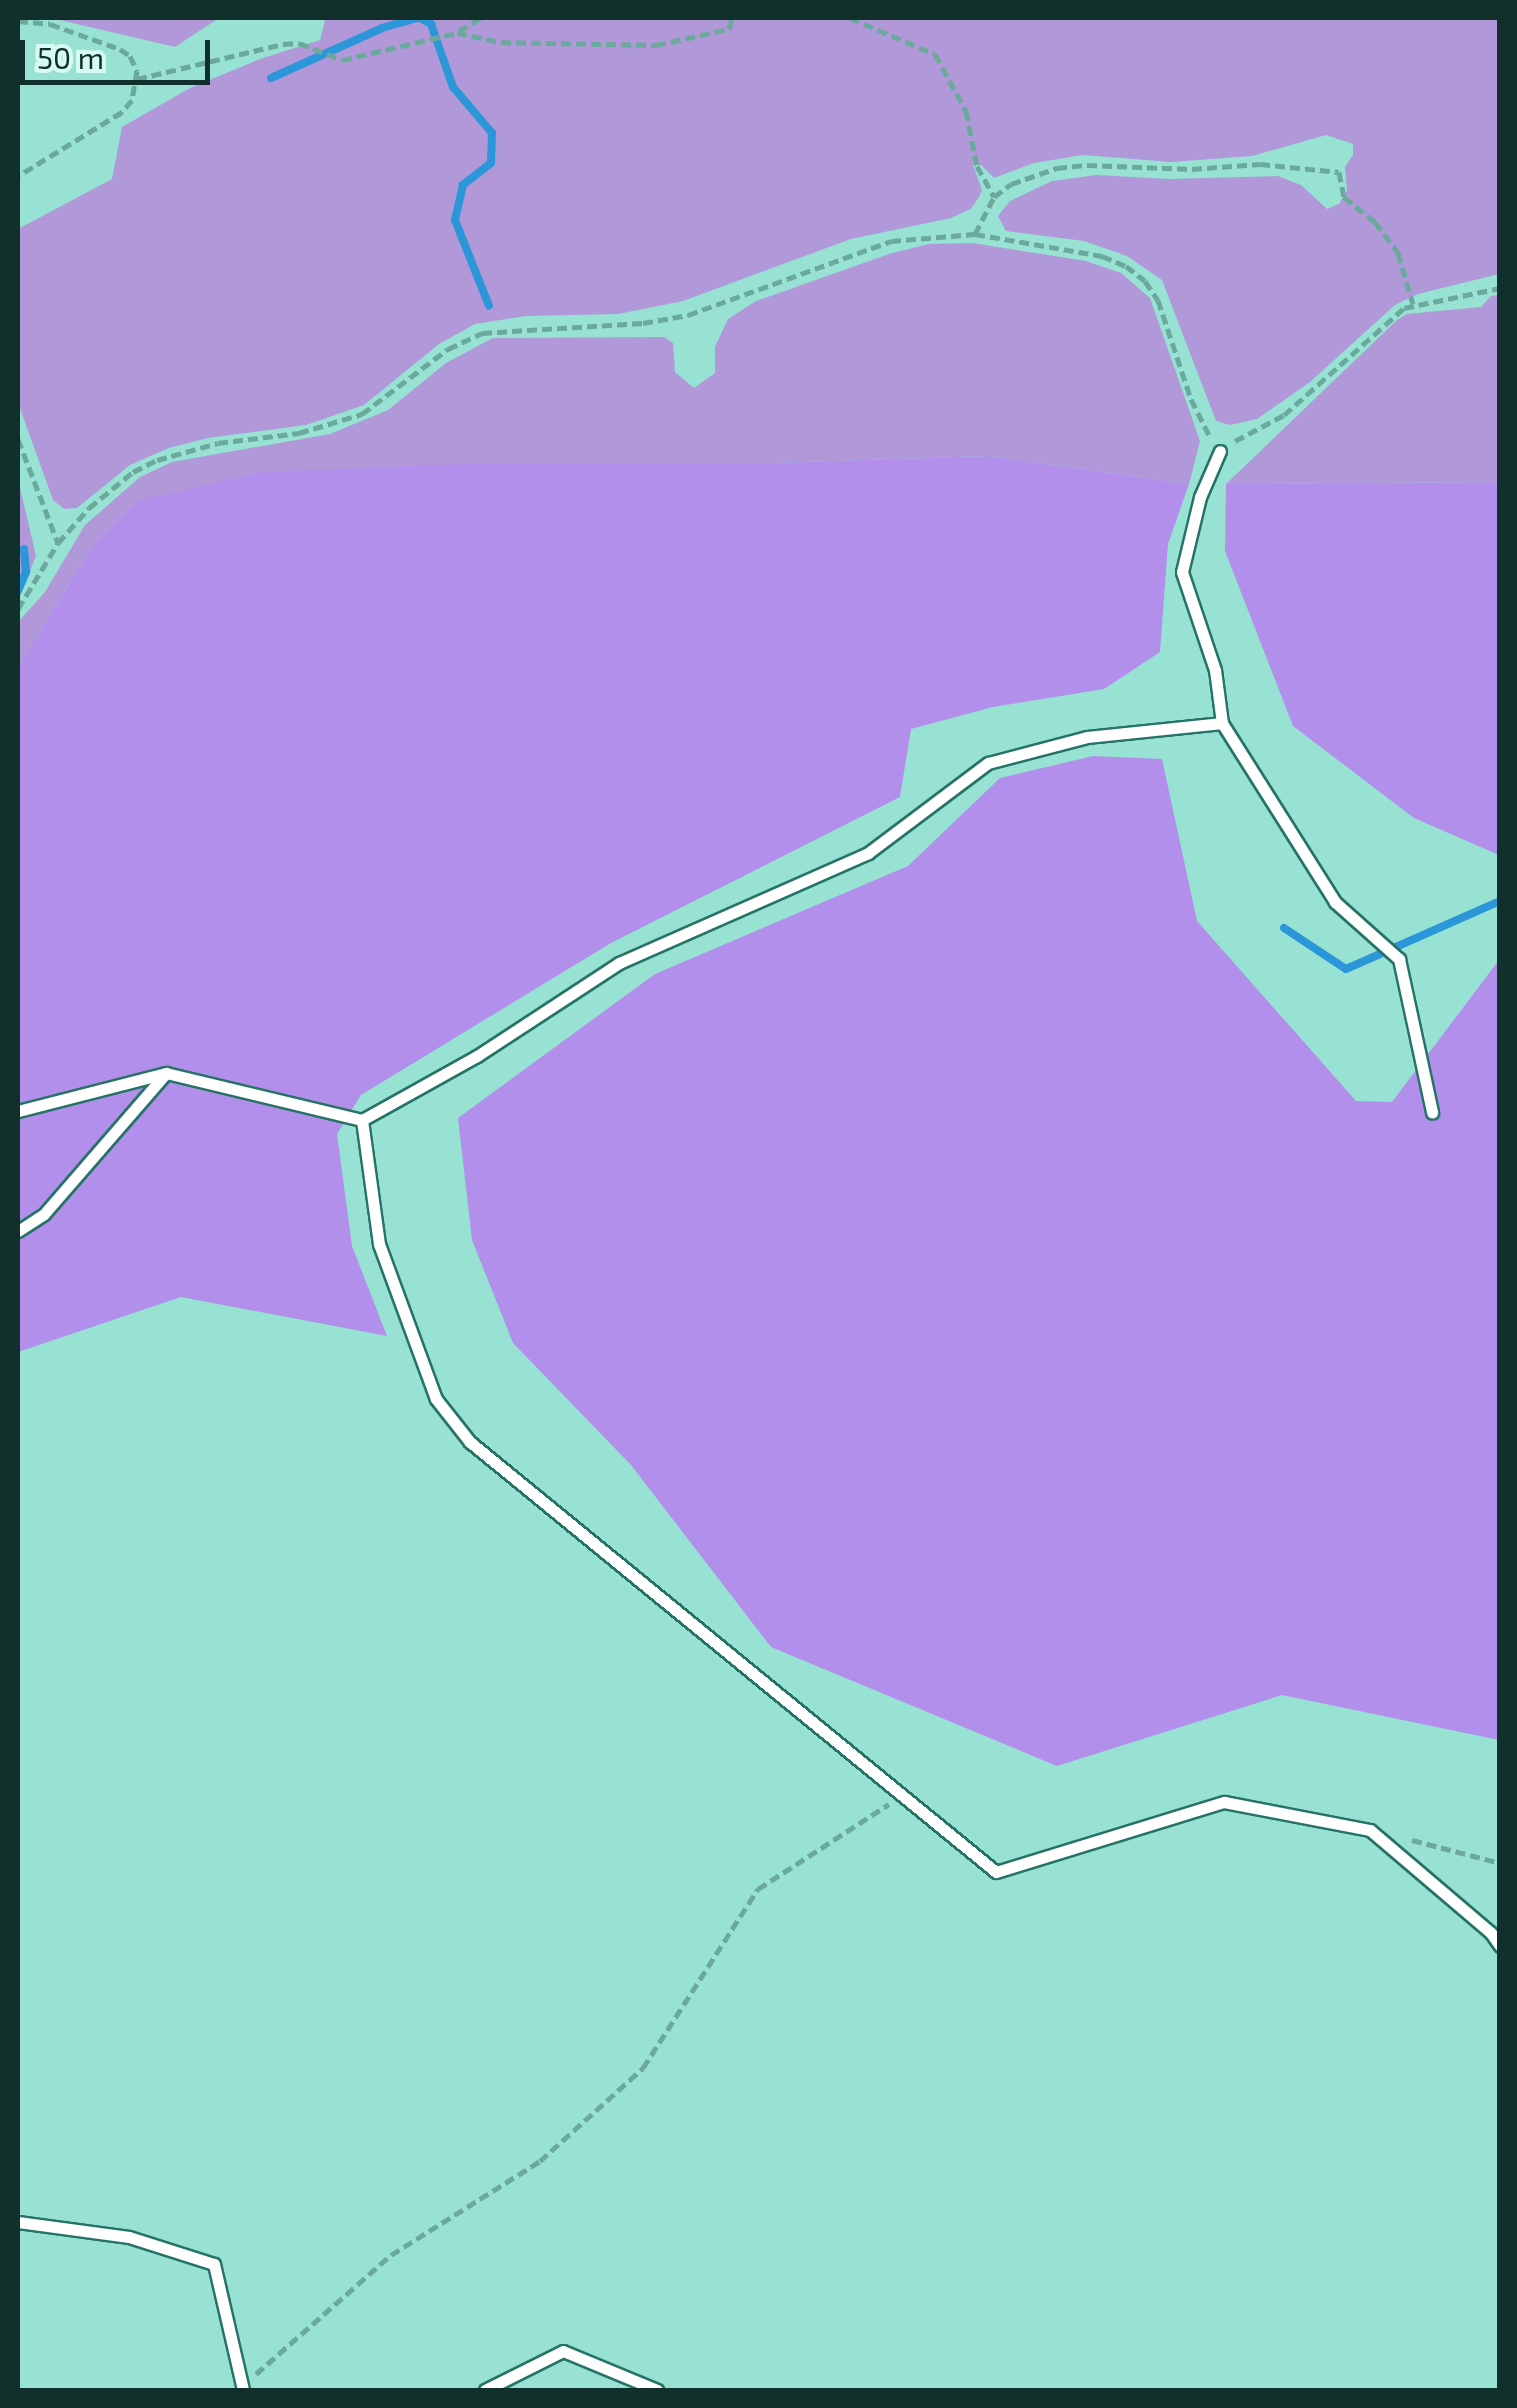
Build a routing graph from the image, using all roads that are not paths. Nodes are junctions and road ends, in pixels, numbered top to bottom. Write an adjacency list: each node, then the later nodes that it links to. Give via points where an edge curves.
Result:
1 (1220, 452): 2 (lane, via 1200,497 1182,572 1215,670)
2 (1222, 722): 5 (lane, via 1335,902 1398,958); 6 (lane, via 1087,737 988,763 868,853 619,963 477,1056)
3 (166, 1073): 4 (lane); 6 (lane); 7 (lane, via 44,1214)
4 (18, 1110)
5 (1432, 1112)
6 (362, 1120): 8 (lane, via 379,1244 436,1399 470,1442 996,1872 1224,1802 1370,1830)
7 (18, 1231)
8 (1500, 1946)
9 (18, 2222): 10 (lane, via 129,2238 214,2264)
10 (243, 2388)
11 (485, 2390): 12 (lane, via 563,2351)
12 (657, 2390)

